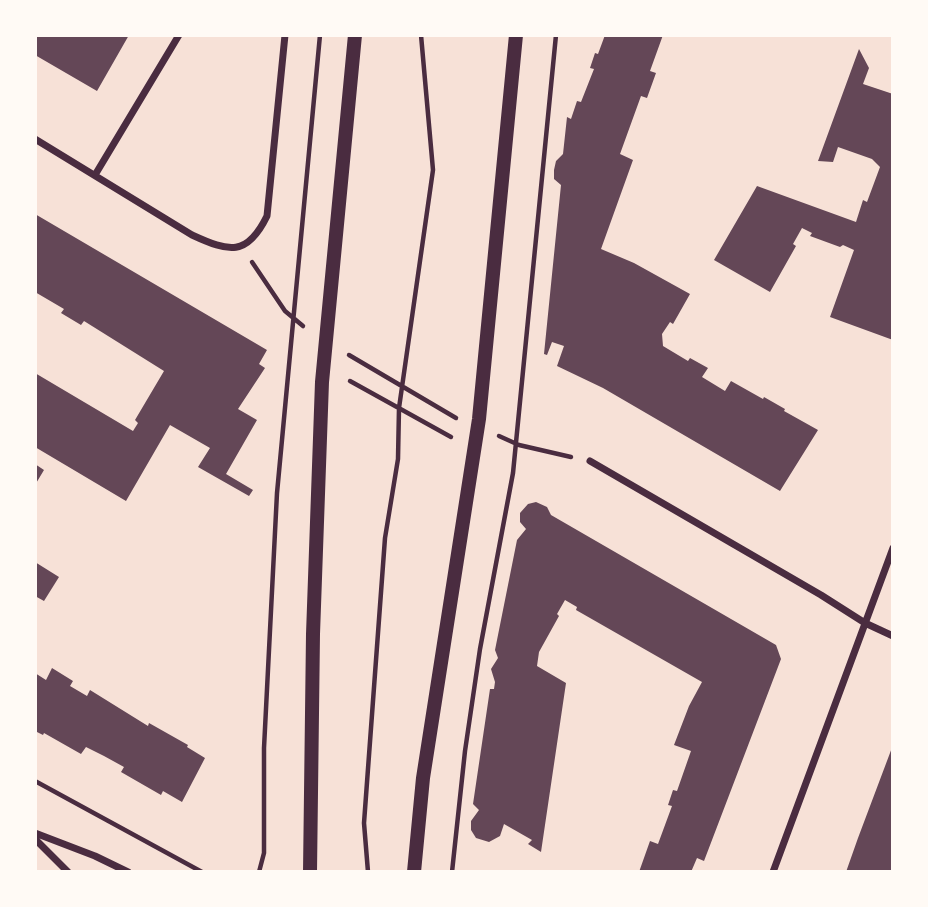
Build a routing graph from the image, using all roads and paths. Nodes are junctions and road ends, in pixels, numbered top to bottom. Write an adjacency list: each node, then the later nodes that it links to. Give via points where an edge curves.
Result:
1 (179, 35): 9 (street)
2 (285, 35): 10 (street, via 267,216 258,234)
3 (320, 35): 29 (path, via 275,519 264,853)
4 (355, 35): 30 (main road, via 322,382 313,606)
5 (421, 35): 14 (path, via 433,170)
6 (516, 35): 32 (main road, via 479,419 423,779)
7 (556, 35): 33 (path, via 513,472 480,649)
8 (35, 139): 9 (street)
9 (95, 175): 10 (street, via 192,235 230,249)
10 (242, 247): 11 (path)
11 (290, 316)
12 (352, 357): 14 (path)
13 (350, 381): 15 (path)
14 (402, 386): 15 (path); 16 (path)
15 (399, 408): 17 (path); 31 (path, via 398,459 385,538 368,751 364,823)
16 (453, 417)
17 (451, 438)
18 (519, 444): 19 (path)
19 (590, 461): 21 (street)
20 (893, 548): 21 (street)
21 (865, 624): 22 (street); 34 (street)
22 (893, 636)
23 (35, 781): 28 (path)
24 (35, 833): 27 (street)
25 (35, 839): 26 (street)
26 (68, 872)
27 (128, 872)
28 (202, 872)
29 (259, 872)
30 (310, 872)
31 (368, 872)
32 (414, 872)
33 (452, 872)
34 (773, 872)

